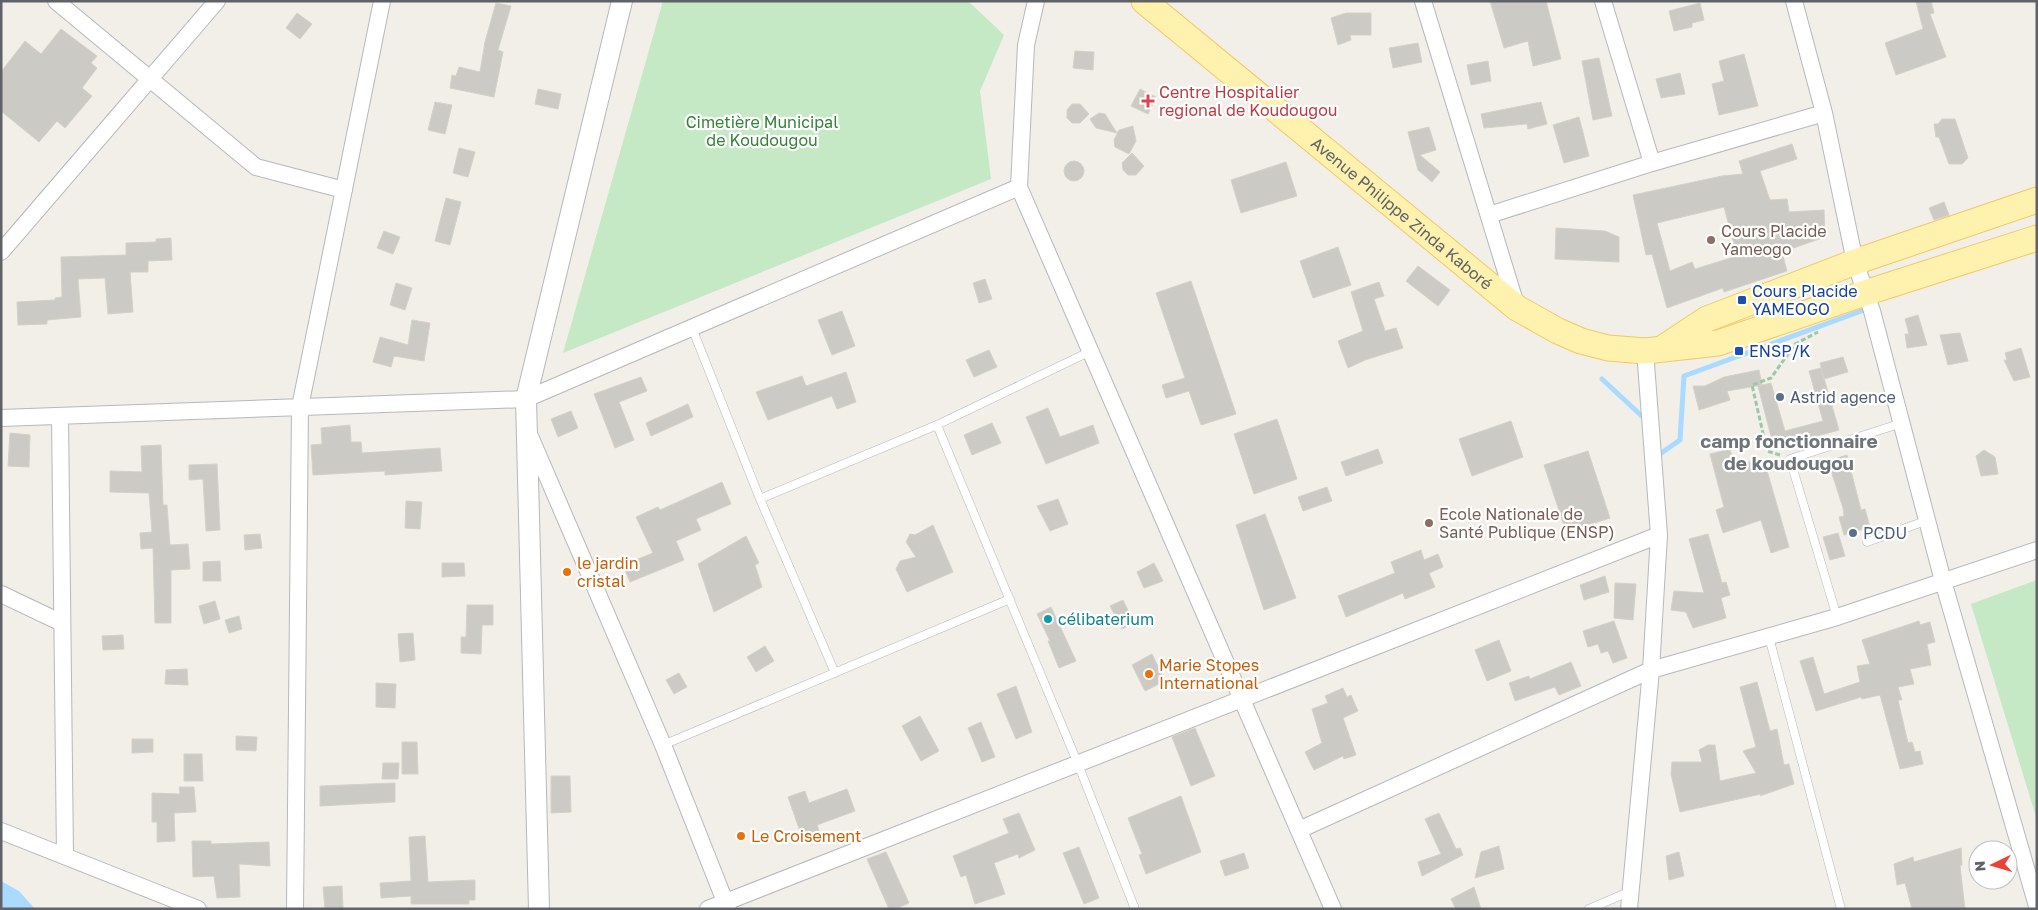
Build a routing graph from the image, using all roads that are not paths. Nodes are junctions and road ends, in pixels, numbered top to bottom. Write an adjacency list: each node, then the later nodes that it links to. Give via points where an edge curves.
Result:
1 (56, 1): 10 (street)
2 (217, 1): 10 (street)
3 (382, 1): 14 (street)
4 (622, 1): 25 (street)
5 (1036, 1): 13 (street, via 1026,45)
6 (1144, 1): 21 (main road, Avenue Philippe Zinda Kaboré)
7 (1423, 1): 16 (street)
8 (1603, 1): 12 (street)
9 (1794, 1): 11 (street)
10 (151, 78): 14 (street, via 256,167); 18 (street)
11 (1824, 113): 12 (street); 19 (street)
12 (1652, 163): 16 (street)
13 (1019, 187): 22 (street); 24 (street)
14 (344, 190): 26 (street)
15 (2037, 200): 19 (main road)
16 (1489, 215): 21 (street)
17 (2037, 238): 20 (main road, Avenue Philippe Zinda Kaboré)
18 (1, 252)
19 (1855, 262): 20 (street); 23 (main road, via 1707,319)
20 (1864, 293): 23 (main road, Avenue Philippe Zinda Kaboré, via 1718,343); 29 (street, via 1872,311)
21 (1517, 308): 23 (main road, Avenue Philippe Zinda Kaboré, via 1581,341 1608,348)
22 (692, 328): 25 (street); 32 (lane)
23 (1653, 350): 34 (street)
24 (1090, 352): 30 (lane); 45 (street)
25 (526, 399): 26 (street); 31 (street)
26 (300, 407): 27 (street); 55 (street)
27 (60, 416): 28 (street); 41 (street)
28 (1, 418)
29 (1902, 423): 33 (street); 40 (lane, via 1790,459)
30 (936, 425): 32 (lane); 39 (lane)
31 (527, 429): 46 (street); 56 (street)
32 (760, 499): 44 (lane)
33 (1928, 520): 35 (lane); 37 (street)
34 (1660, 535): 43 (street); 45 (street)
35 (1867, 542)
36 (2037, 550): 37 (street)
37 (1943, 580): 40 (street); 53 (street)
38 (1, 594): 41 (street)
39 (1010, 599): 44 (lane); 47 (lane)
40 (1837, 617): 42 (street)
41 (62, 623): 50 (street)
42 (1769, 637): 43 (street); 62 (lane)
43 (1651, 670): 48 (street); 51 (street)
44 (835, 672): 46 (lane)
45 (1242, 699): 47 (street); 48 (street)
46 (663, 745): 52 (street)
47 (1078, 764): 52 (street); 58 (lane)
48 (1299, 830): 59 (street)
49 (1, 831): 50 (street)
50 (64, 856): 54 (street)
51 (1631, 891): 60 (lane); 61 (street)
52 (727, 906): 57 (street)
53 (2037, 906)
54 (198, 909)
55 (296, 909)
56 (539, 909)
57 (708, 909)
58 (1135, 909)
59 (1333, 909)
60 (1589, 909)
61 (1629, 909)
62 (1841, 909)

